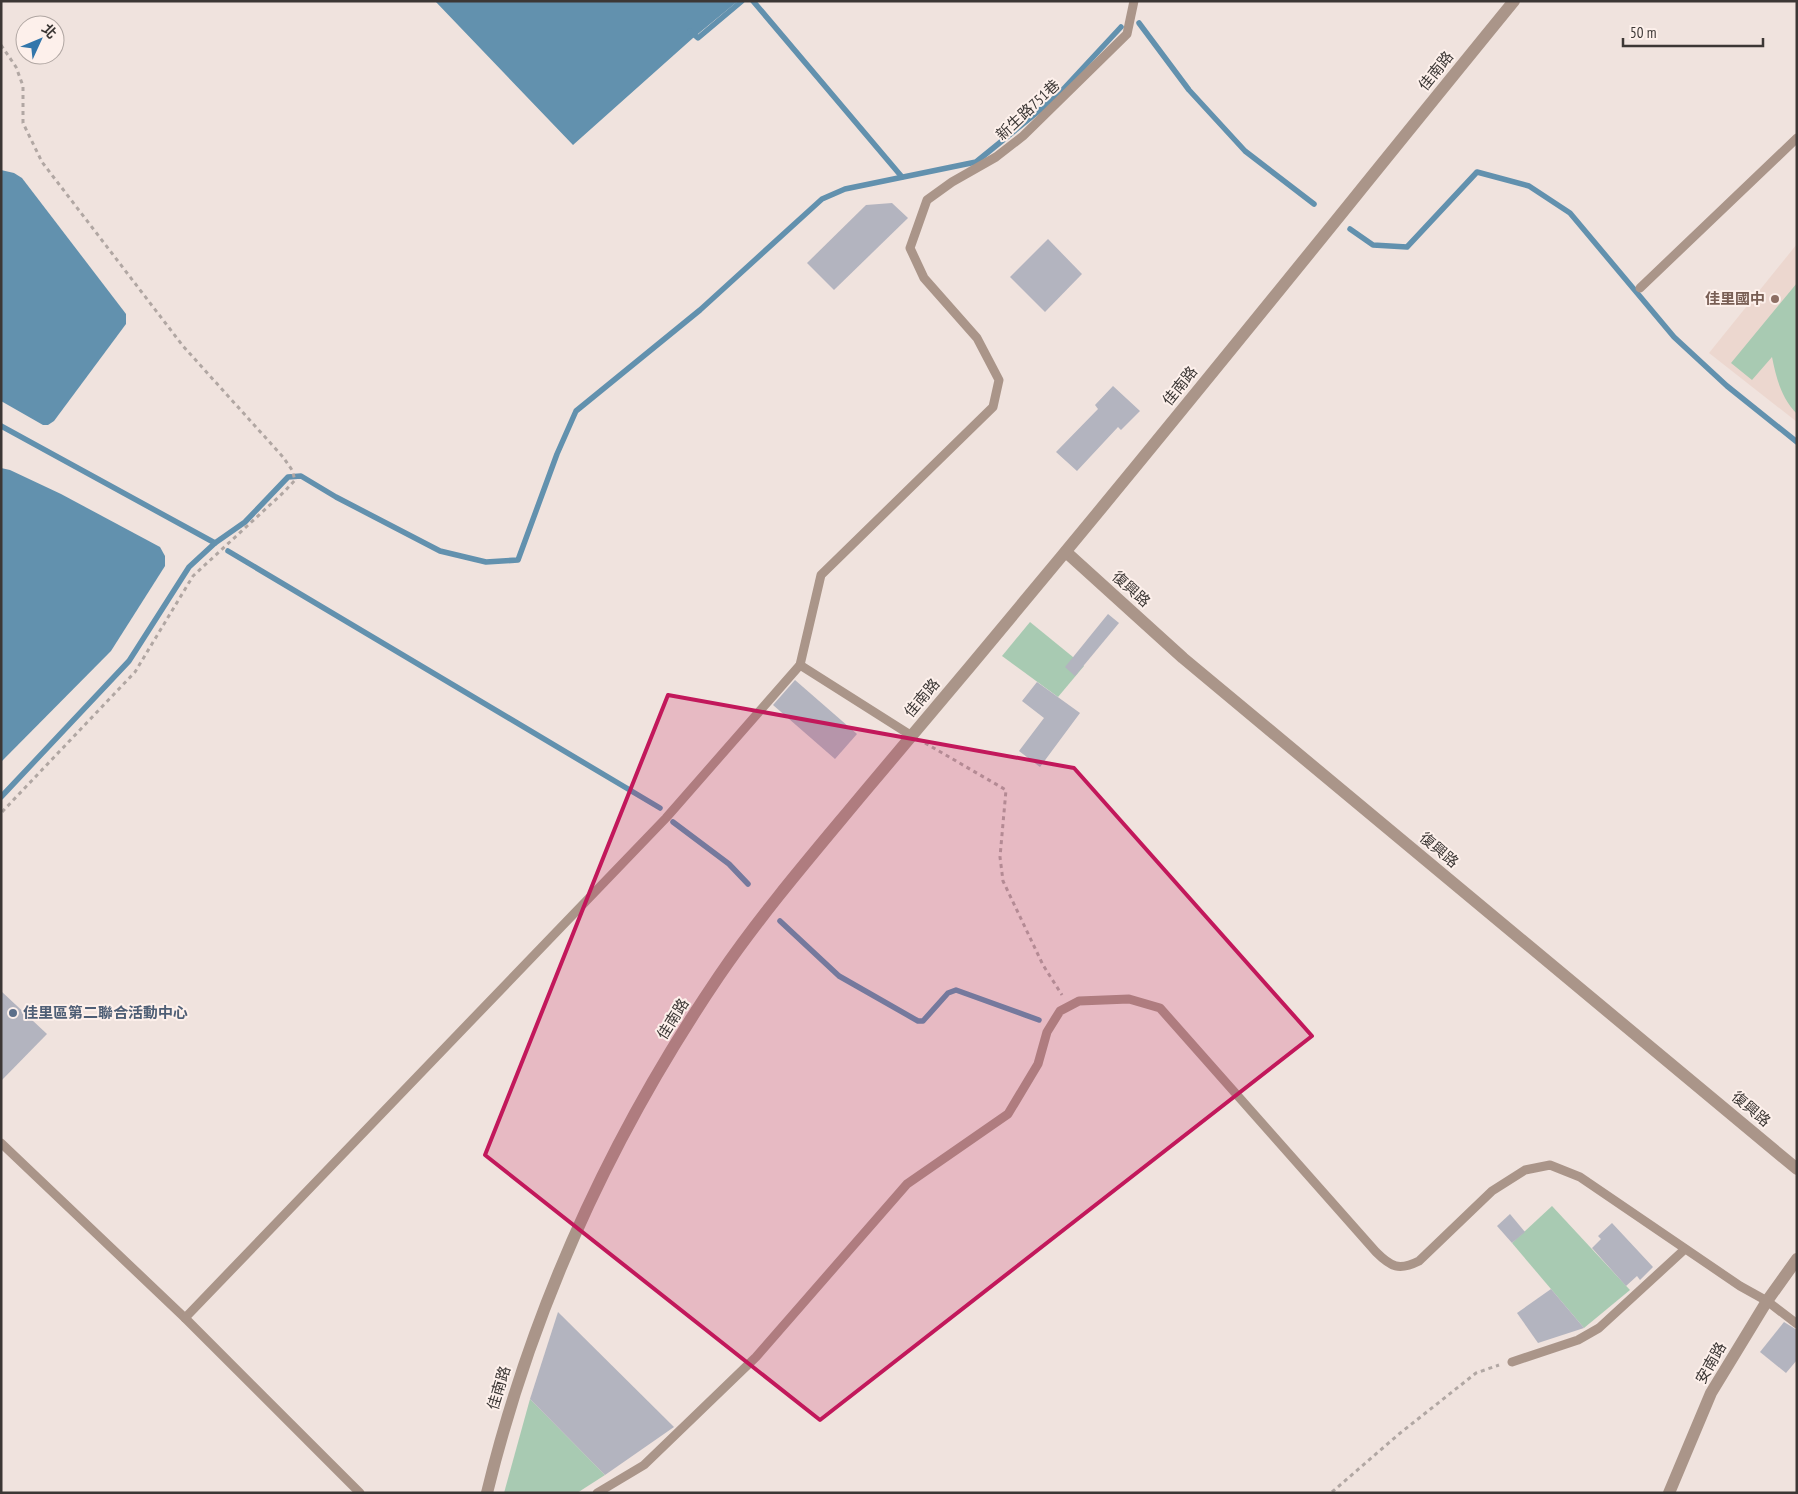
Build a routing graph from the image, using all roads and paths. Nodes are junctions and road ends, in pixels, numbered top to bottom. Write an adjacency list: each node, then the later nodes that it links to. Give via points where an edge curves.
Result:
1 (1134, 1): 7 (lane, 新生路751巷, via 1126,34 1023,136 927,200 910,248 924,278 977,338 999,380 993,407 821,576)
2 (1514, 1): 6 (street, 佳南路)
3 (1, 45): 9 (path, via 23,86 24,123 42,162 183,346 283,457 292,470 294,480 193,576 135,672)
4 (1797, 138): 5 (lane)
5 (1640, 288)
6 (1066, 552): 8 (street, 佳南路); 12 (street, 復興路, via 1183,658)
7 (800, 665): 8 (lane); 16 (lane, via 666,818)
8 (912, 736): 10 (path, via 1006,790 1000,857 1003,881); 21 (street, 佳南路, via 776,898 719,976 626,1128 580,1220 552,1288 524,1364)
9 (1, 813)
10 (1068, 1006): 13 (lane, via 1079,1001 1129,999 1160,1008 1384,1261 1395,1267 1407,1267 1419,1261 1492,1191 1525,1170 1550,1164 1580,1176); 22 (lane, via 1060,1011 1047,1032 1038,1064 1008,1114 908,1184 756,1357 644,1465)
11 (1, 1143): 16 (lane)
12 (1797, 1168)
13 (1685, 1250): 15 (lane); 18 (lane, via 1599,1328 1578,1340)
14 (1797, 1259): 15 (street, 安南路)
15 (1767, 1301): 17 (lane); 23 (street, 安南路, via 1711,1393)
16 (185, 1318): 20 (lane)
17 (1797, 1324)
18 (1512, 1362): 19 (path, via 1476,1373)
19 (1332, 1492)
20 (360, 1493)
21 (487, 1493)
22 (597, 1493)
23 (1668, 1493)

